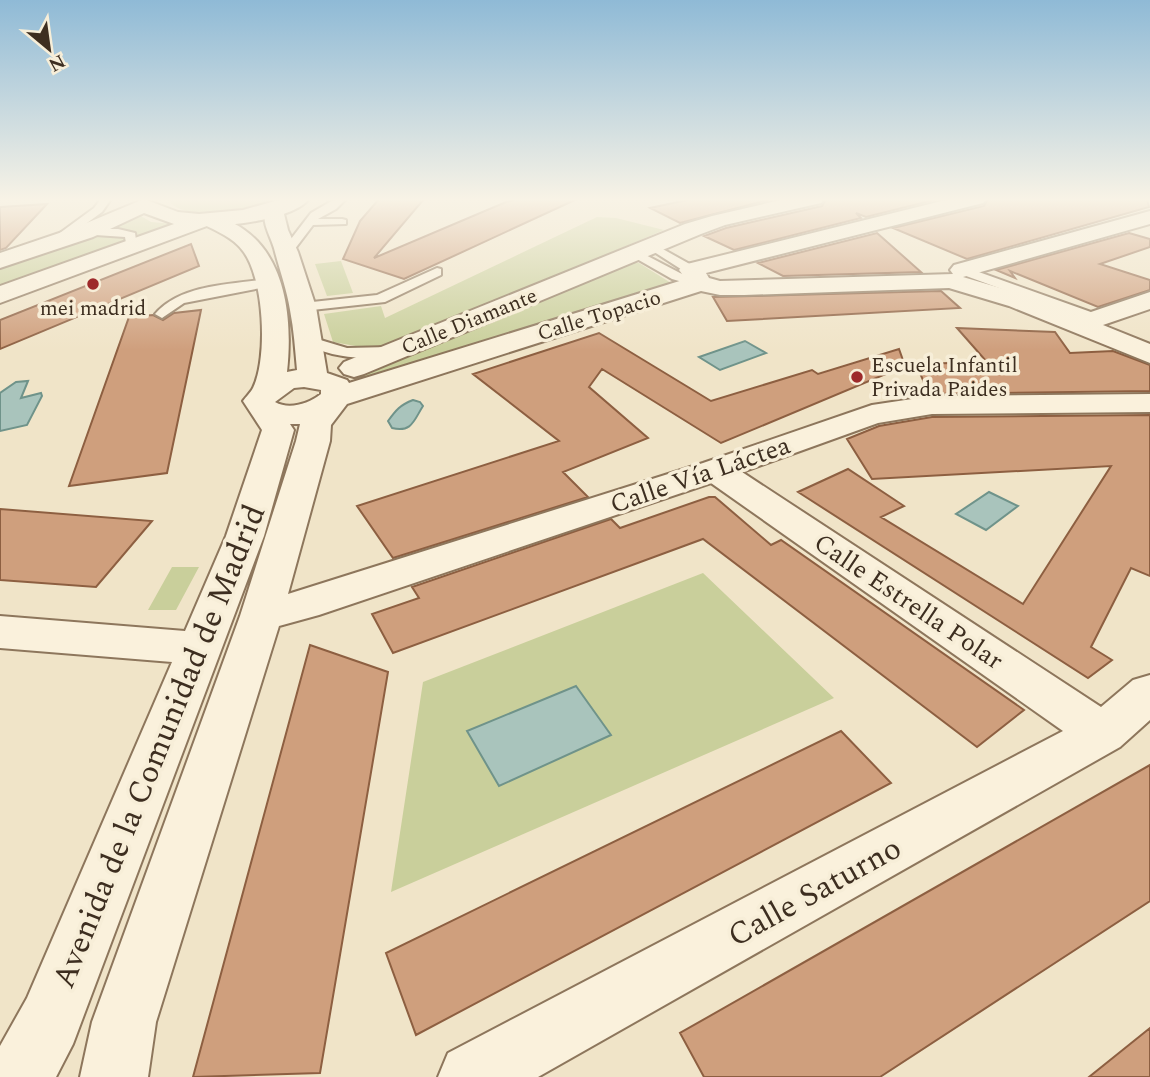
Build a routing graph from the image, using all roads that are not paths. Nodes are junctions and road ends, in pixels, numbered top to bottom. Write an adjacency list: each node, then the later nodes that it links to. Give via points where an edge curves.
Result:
1 (34, 249): 10 (street)
2 (125, 249): 15 (street)
3 (253, 249): 14 (street, Avenida de la Comunidad de Madrid)
4 (286, 249): 9 (street)
5 (289, 249): 9 (lane)
6 (643, 249): 13 (lane); 13 (lane, via 677,276); 21 (street, Calle Diamante)
7 (796, 249): 13 (street)
8 (1034, 249): 11 (street)
9 (287, 252): 17 (street)
10 (0, 261)
11 (962, 270): 19 (lane)
12 (437, 272): 17 (lane, via 380,299)
13 (696, 277): 22 (street, Calle Topacio, via 720,288 950,281 1018,301); 23 (street, Calle Topacio)
14 (267, 283): 18 (lane, via 179,300); 24 (street, Avenida de la Comunidad de Madrid, via 276,356)
15 (0, 295)
16 (1150, 300): 19 (street)
17 (303, 307): 20 (street)
18 (163, 314)
19 (1097, 319)
20 (307, 340): 21 (lane, via 328,351 366,354); 23 (street)
21 (397, 350): 23 (street, Calle Diamante)
22 (1150, 354)
23 (325, 390): 24 (street, via 310,413 287,416); 27 (street, Avenida de la Comunidad de Madrid)
24 (268, 400): 29 (street, Avenida de la Comunidad de Madrid, via 278,430 275,443)
25 (1150, 403): 26 (street, Calle Vía Láctea, via 932,405 872,415)
26 (715, 470): 27 (street, Calle Vía Láctea); 31 (street, Calle Estrella Polar)
27 (261, 616): 33 (street, Avenida de la Comunidad de Madrid, via 124,1022)
28 (0, 632): 29 (street)
29 (201, 648): 32 (street, Avenida de la Comunidad de Madrid, via 50,1021)
30 (1150, 693): 31 (street, Calle Saturno)
31 (1104, 733): 34 (street, Calle Saturno)
32 (20, 1077)
33 (114, 1077)
34 (472, 1077)

